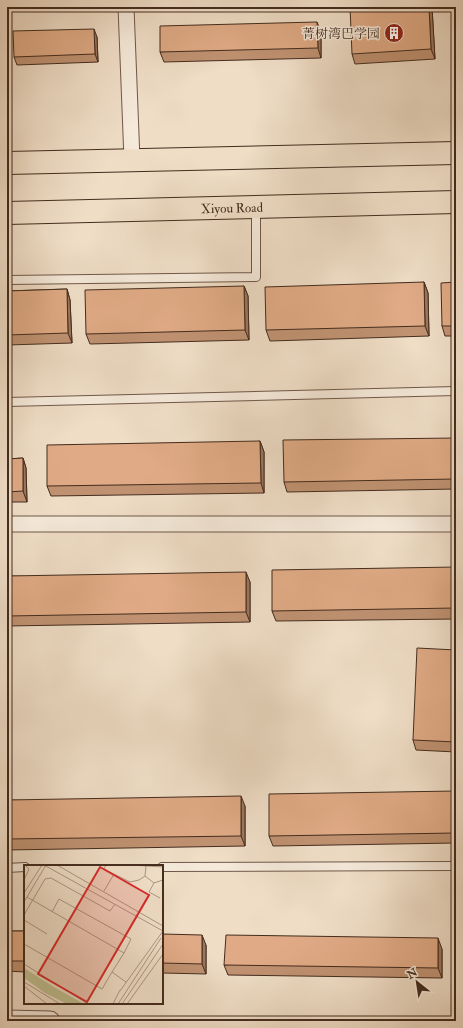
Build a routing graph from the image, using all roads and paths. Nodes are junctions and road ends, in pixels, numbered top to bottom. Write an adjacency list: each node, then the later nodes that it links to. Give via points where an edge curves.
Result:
1 (126, 7): 3 (street)
2 (456, 153): 3 (main road)
3 (132, 160): 4 (main road)
4 (7, 163)
5 (456, 202): 6 (main road, Xiyou Road)
6 (256, 207): 7 (main road, Xiyou Road); 8 (lane, via 256,277)
7 (7, 213)
8 (7, 280)
9 (456, 391): 10 (lane)
10 (7, 402)
11 (7, 524): 12 (street)
12 (456, 524)
13 (456, 866): 14 (lane)
14 (163, 867)
15 (7, 868): 16 (lane)
16 (24, 868)
17 (7, 1020): 18 (street)
18 (50, 1021)

